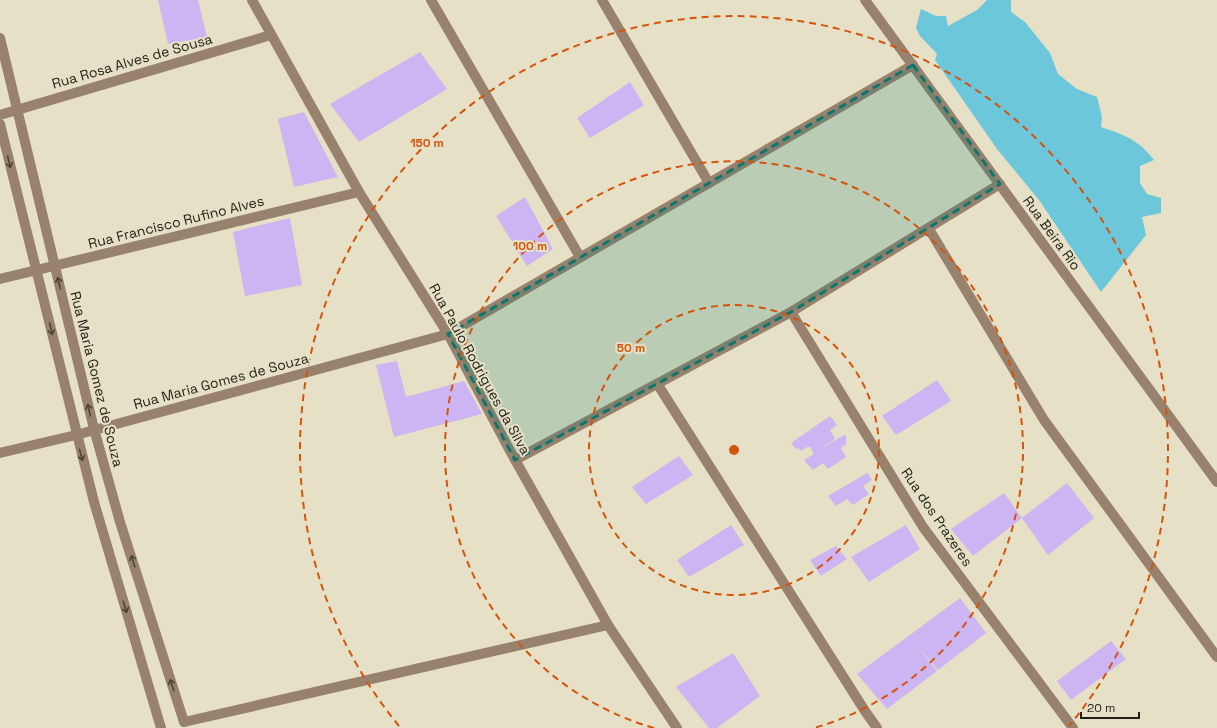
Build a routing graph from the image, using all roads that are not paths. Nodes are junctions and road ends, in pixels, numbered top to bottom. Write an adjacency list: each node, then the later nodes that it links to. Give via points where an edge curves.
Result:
1 (252, 0): 5 (street, Rua Paulo Rodrigues da Silva)
2 (431, 0): 15 (street)
3 (602, 0): 11 (street)
4 (865, 0): 7 (street, Rua Beira Rio)
5 (271, 35): 8 (street, Rua Rosa Alves de Sousa); 13 (street, Rua Paulo Rodrigues da Silva)
6 (0, 38): 8 (street, Rua Maria Gomez de Souza)
7 (913, 65): 11 (street, Rua Maria Gomes de Souza); 12 (street, Rua Beira Rio)
8 (18, 109): 9 (street, Rua Rosa Alves de Sousa); 16 (street, Rua Maria Gomez de Souza)
9 (0, 115)
10 (0, 124): 17 (street, one-way to 17)
11 (709, 183): 15 (street, Rua Maria Gomes de Souza)
12 (1000, 184): 14 (street); 26 (street, Rua Beira Rio)
13 (359, 192): 16 (street, Rua Francisco Rufino Alves); 20 (street, Rua Paulo Rodrigues da Silva)
14 (929, 229): 19 (street); 28 (street, via 1044,420)
15 (580, 257): 20 (street, Rua Maria Gomes de Souza)
16 (55, 266): 17 (street, Rua Francisco Rufino Alves); 22 (street, Rua Maria Gomez de Souza, one-way to 16)
17 (37, 271): 18 (street, Rua Francisco Rufino Alves); 23 (street, one-way to 23)
18 (0, 279)
19 (791, 312): 21 (street); 33 (street, Rua dos Prazeres, via 923,527)
20 (448, 334): 22 (street, Rua Maria Gomes de Souza); 25 (street, Rua Paulo Rodrigues da Silva)
21 (658, 385): 25 (street); 32 (street)
22 (94, 429): 23 (street, Rua Maria Gomes de Souza); 29 (street, Rua Maria Gomez de Souza, one-way to 22)
23 (76, 435): 24 (street, Rua Maria Gomes de Souza); 30 (street, one-way to 30)
24 (0, 453)
25 (515, 460): 27 (street, Rua Paulo Rodrigues da Silva)
26 (1217, 482)
27 (608, 624): 29 (street); 31 (street, Rua Paulo Rodrigues da Silva)
28 (1217, 657)
29 (183, 725)
30 (161, 728)
31 (677, 728)
32 (878, 728)
33 (1073, 728)

